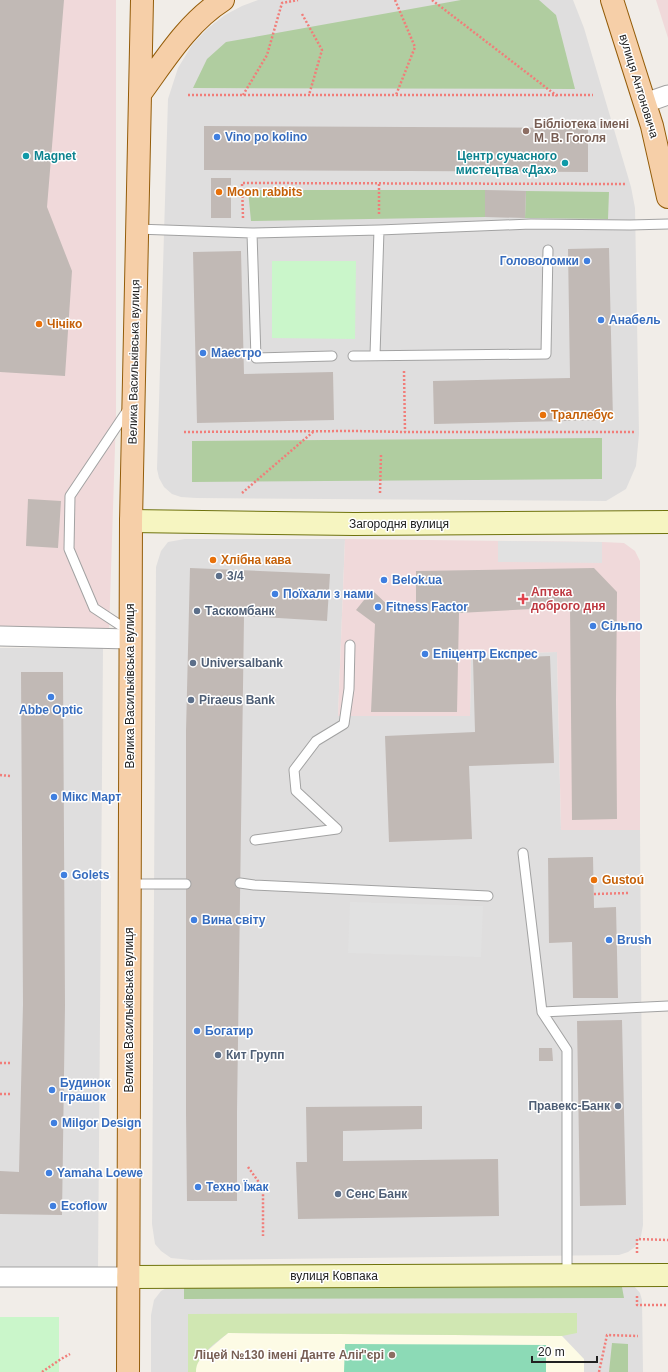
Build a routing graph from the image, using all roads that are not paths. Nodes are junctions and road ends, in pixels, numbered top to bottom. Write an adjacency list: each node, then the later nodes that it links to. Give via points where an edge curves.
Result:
1 (142, 0): 4 (main road, Велика Васильківська вулиця)
2 (223, 0): 4 (main road, via 209,9 176,44)
3 (612, 0): 6 (main road, вулиця Антоновича)
4 (140, 94): 9 (main road, Велика Васильківська вулиця)
5 (668, 95): 6 (street)
6 (645, 103): 7 (main road, вулиця Антоновича)
7 (668, 197)
8 (668, 224): 10 (lane, via 531,224)
9 (136, 229): 11 (lane); 16 (main road, Велика Васильківська вулиця)
10 (379, 230): 11 (lane); 13 (lane)
11 (247, 233): 14 (lane, via 256,358)
12 (548, 250): 13 (lane, via 546,354)
13 (375, 355): 15 (lane)
14 (332, 356)
15 (354, 356)
16 (133, 402): 17 (main road, Велика Васильківська вулиця); 20 (lane, via 70,496 69,549 94,608)
17 (131, 522): 18 (street, Загородня вулиця); 20 (main road, Велика Васильківська вулиця)
18 (668, 522)
19 (0, 636): 20 (street)
20 (130, 636): 25 (main road, Велика Васильківська вулиця)
21 (350, 645): 22 (lane, via 349,689 344,724 316,741 294,770 296,791 337,829)
22 (255, 840)
23 (523, 853): 29 (lane)
24 (240, 883): 27 (lane)
25 (130, 884): 26 (lane); 33 (main road, Велика Васильківська вулиця)
26 (186, 884)
27 (488, 896)
28 (668, 1006): 29 (lane)
29 (542, 1012): 30 (lane, via 567,1050)
30 (567, 1275): 31 (street, вулиця Ковпака); 33 (street, вулиця Ковпака)
31 (668, 1275)
32 (0, 1277): 33 (street, вулиця Ковпака)
33 (128, 1278): 34 (main road, Велика Васильківська вулиця)
34 (128, 1372)

